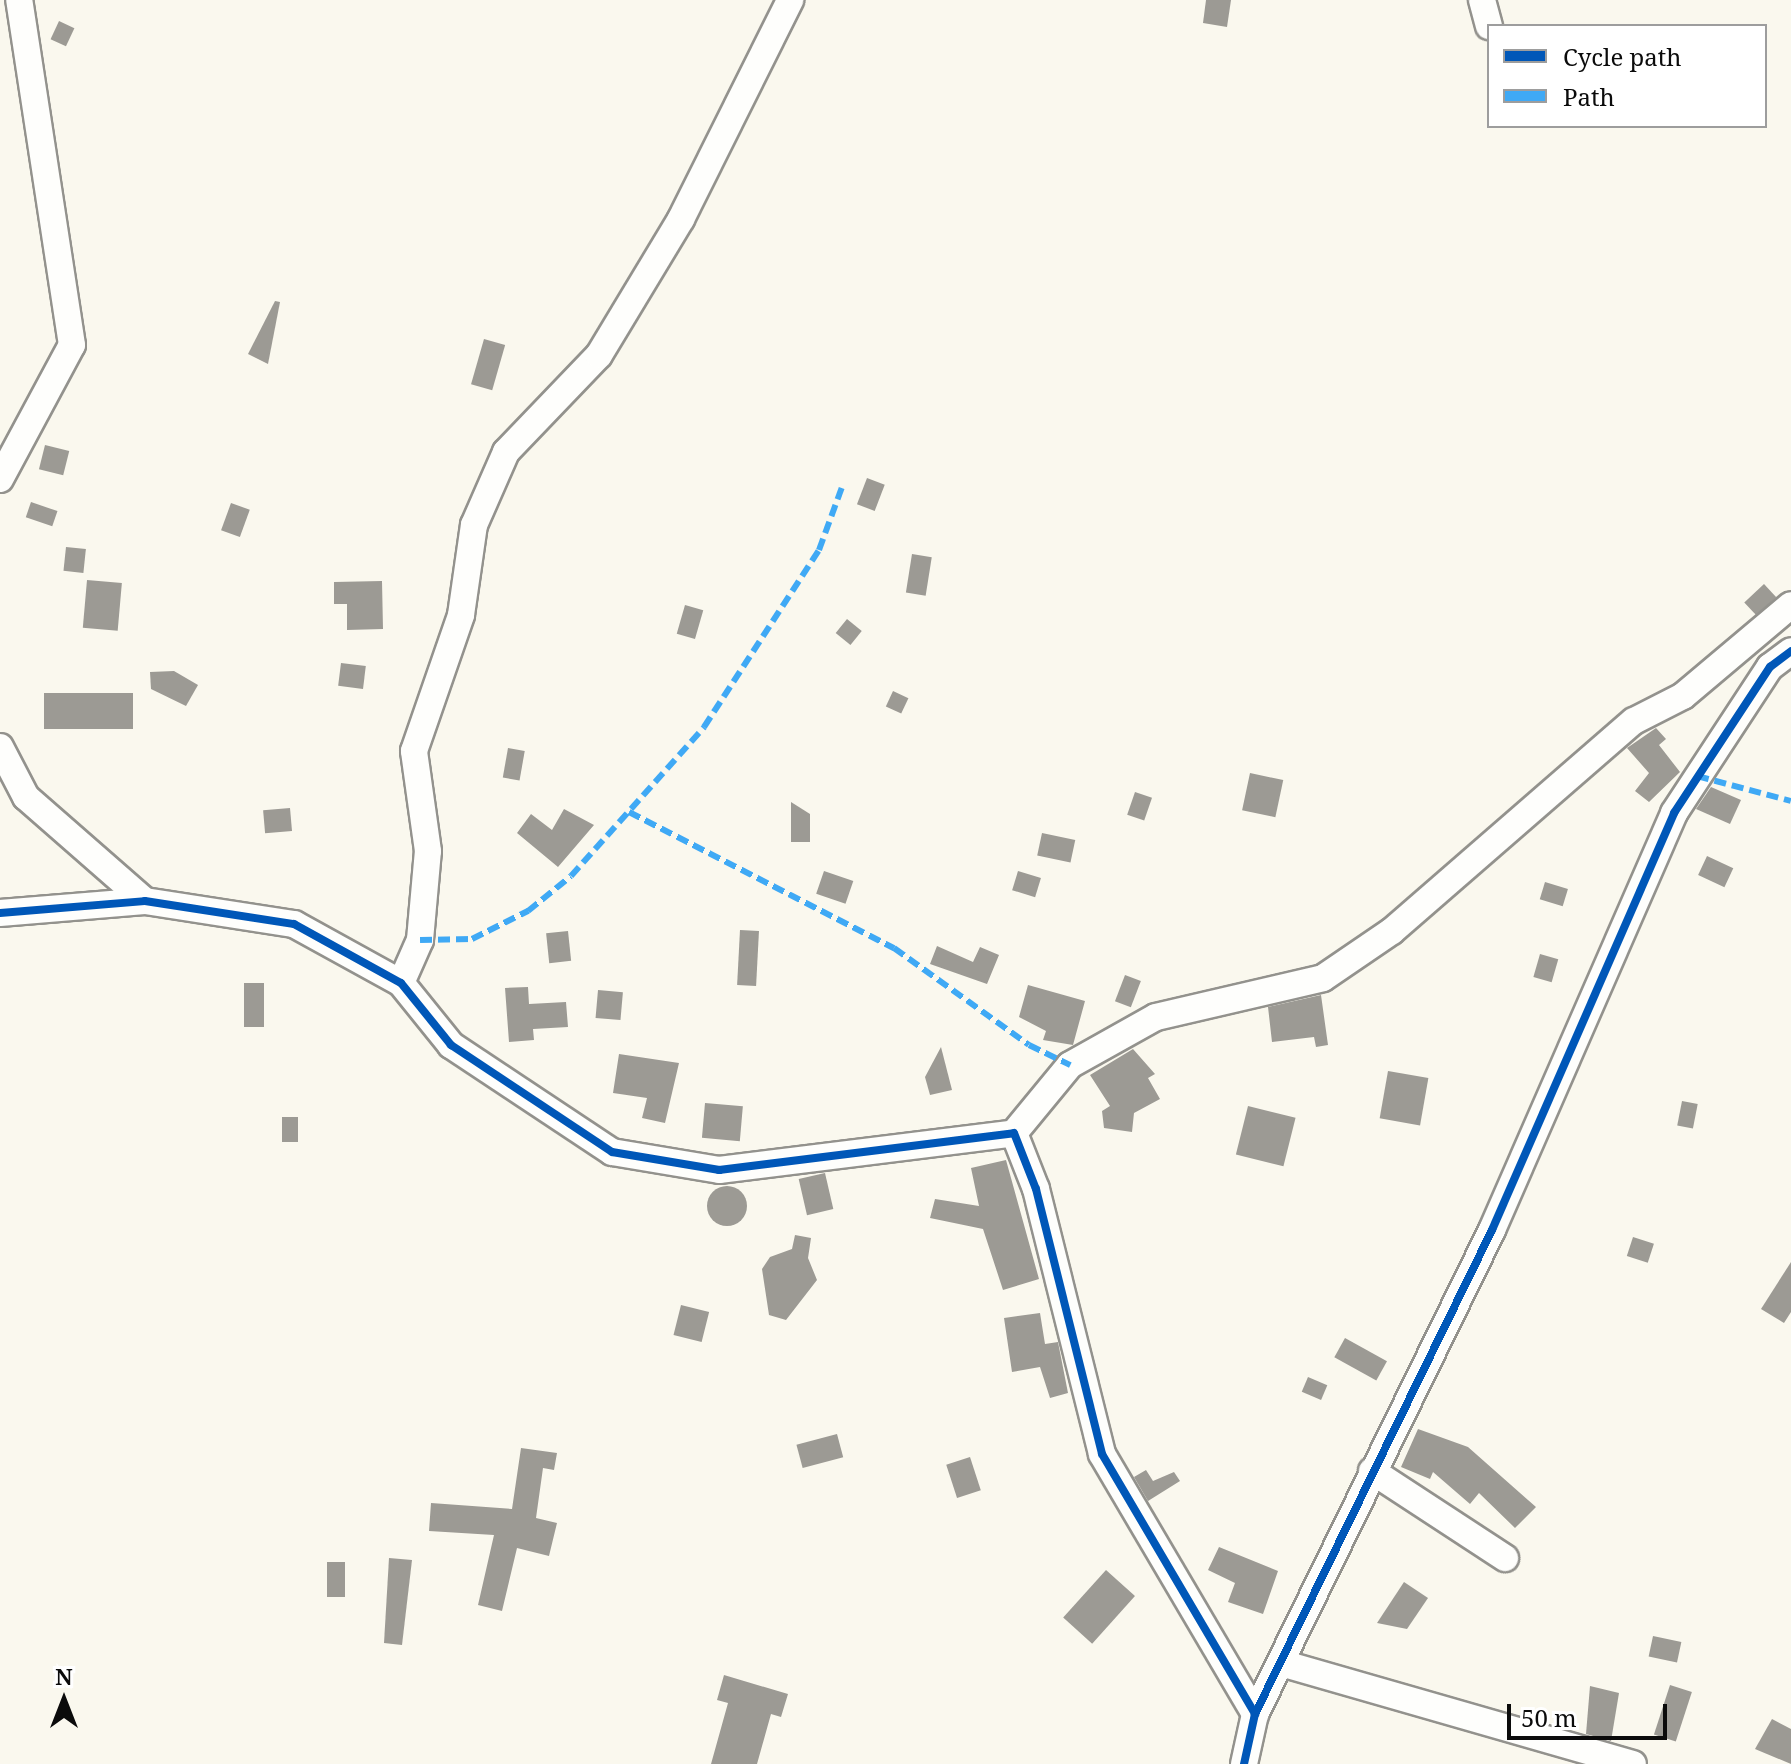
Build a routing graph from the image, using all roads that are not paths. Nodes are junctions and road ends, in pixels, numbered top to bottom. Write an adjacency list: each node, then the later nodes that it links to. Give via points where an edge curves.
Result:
1 (19, 0): 5 (street, via 72,345)
2 (790, 0): 11 (street, via 773,45 649,274 599,355 506,452 474,525 461,615 414,751 428,851 420,940)
3 (1482, 0): 4 (street)
4 (1488, 24)
5 (0, 479)
6 (1791, 605): 12 (street, via 1683,696 1634,721 1392,931 1335,970 1156,1017 1070,1065)
7 (1791, 651): 13 (street, via 1770,667 1674,813 1499,1216)
8 (0, 747): 9 (street, via 26,797)
9 (145, 901): 10 (street); 11 (street, via 294,924)
10 (0, 913)
11 (401, 983): 12 (street, via 451,1045 612,1152 719,1170)
12 (1014, 1133): 16 (street, via 1036,1189 1102,1454)
13 (1372, 1471): 14 (street); 15 (street)
14 (1505, 1558)
15 (1281, 1663): 16 (street); 18 (street)
16 (1255, 1714): 17 (street)
17 (1244, 1764)
18 (1633, 1764)

